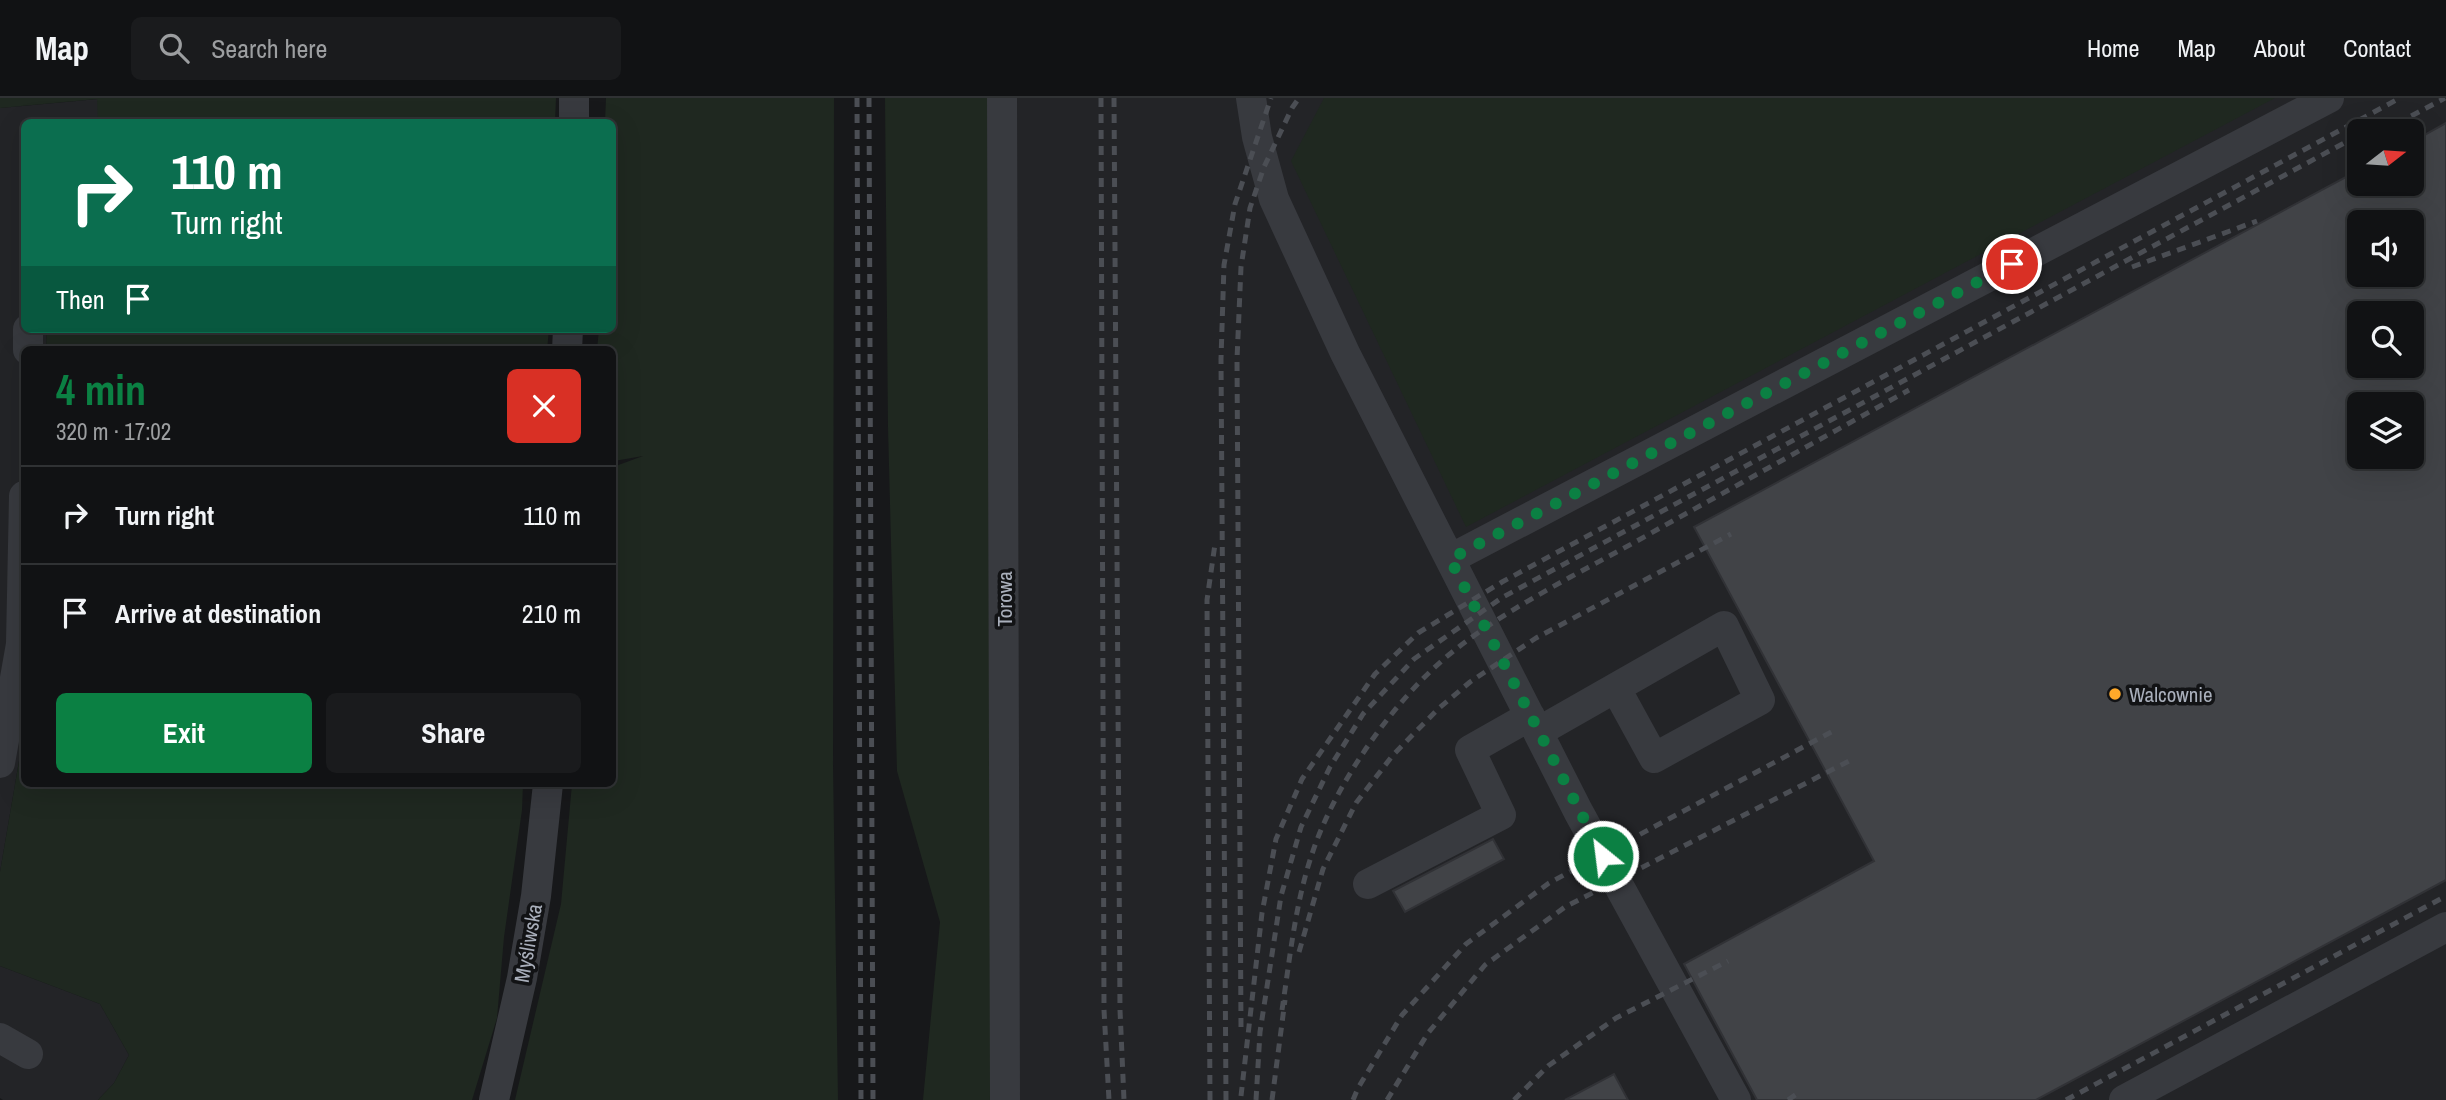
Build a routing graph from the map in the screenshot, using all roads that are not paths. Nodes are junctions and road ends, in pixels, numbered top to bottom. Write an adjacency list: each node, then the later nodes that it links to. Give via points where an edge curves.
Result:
1 (574, 98): 5 (street)
2 (1002, 98): 18 (street, Torowa)
3 (1251, 98): 6 (street, via 1259,147 1275,199 1345,353)
4 (2329, 98): 6 (street)
5 (574, 119)
6 (1450, 559): 10 (street)
7 (21, 644): 8 (street)
8 (7, 687): 11 (street)
9 (1620, 696): 10 (street, via 1654,758 1760,700 1724,626)
10 (1534, 724): 13 (street, via 1470,750 1501,815); 19 (street)
11 (0, 762)
12 (548, 787): 17 (street, Myśliwska, via 525,965)
13 (1368, 884)
14 (2446, 927): 20 (street)
15 (0, 1038): 16 (street)
16 (28, 1054)
17 (494, 1100)
18 (1005, 1100)
19 (1736, 1100)
20 (2123, 1100)

